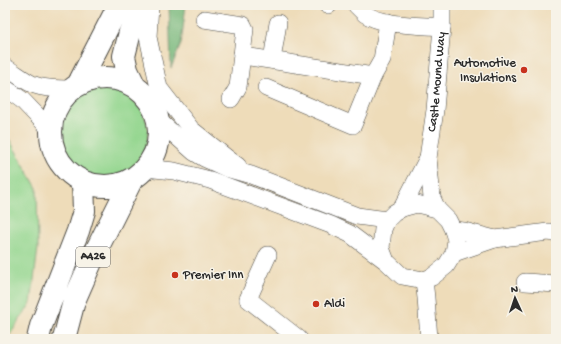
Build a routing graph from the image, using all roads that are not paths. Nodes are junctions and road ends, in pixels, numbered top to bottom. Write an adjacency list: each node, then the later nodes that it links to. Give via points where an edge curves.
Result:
1 (119, 5): 14 (highway)
2 (143, 5): 15 (highway, via 130,32 124,56)
3 (150, 5): 23 (street, via 148,37 159,88 191,129)
4 (356, 5): 7 (street, via 366,14)
5 (442, 5): 9 (street, Castle Mound Way)
6 (204, 19): 10 (street, via 243,25)
7 (388, 22): 9 (street); 13 (street, via 382,60)
8 (278, 23): 11 (street)
9 (442, 27): 21 (street, Castle Mound Way)
10 (246, 56): 11 (street); 18 (street, via 238,87)
11 (272, 60): 13 (street)
12 (5, 66): 14 (street, via 40,86)
13 (373, 76): 17 (street, via 353,126)
14 (75, 87): 15 (highway, via 92,80 107,78); 20 (highway, via 61,100 54,114)
15 (135, 87): 19 (highway, via 153,107)
16 (5, 88): 20 (street, via 22,100)
17 (266, 88)
18 (230, 99)
19 (158, 120): 22 (highway, via 159,137 155,154); 23 (street, via 204,158)
20 (51, 130): 24 (highway, via 52,146 59,160 69,173)
21 (428, 158): 25 (street, Castle Mound Way); 26 (street, Castle Mound Way, via 432,198)
22 (139, 173): 24 (highway, via 116,185 99,186); 33 (street, via 174,171 210,180 331,225 350,234); 39 (highway, A426, via 89,266 74,301)
23 (251, 175): 27 (street, via 357,216)
24 (83, 182): 38 (highway, A426, via 84,211)
25 (402, 208): 26 (street, via 417,204); 27 (street)
26 (437, 209): 28 (street)
27 (388, 220): 33 (street, via 382,229 381,248)
28 (454, 230): 30 (street); 31 (street)
29 (556, 233): 30 (street)
30 (494, 239): 31 (street)
31 (454, 253): 34 (street, via 446,266)
32 (268, 255): 37 (street, via 248,298)
33 (386, 261): 34 (street, via 402,276)
34 (424, 280): 40 (street)
35 (524, 282): 36 (street)
36 (556, 284)
37 (294, 337)
38 (38, 339)
39 (64, 339)
40 (429, 339)

